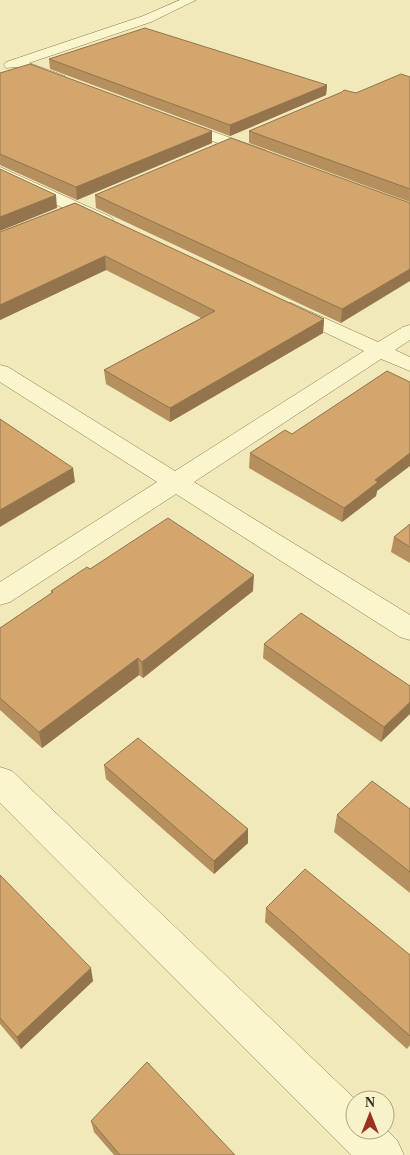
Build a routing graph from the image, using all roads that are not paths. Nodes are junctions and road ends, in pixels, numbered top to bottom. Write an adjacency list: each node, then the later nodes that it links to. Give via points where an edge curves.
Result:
1 (190, 0): 2 (street, via 147,20)
2 (17, 63): 3 (street); 4 (street)
3 (0, 68)
4 (73, 84)
5 (166, 119): 7 (street)
6 (249, 136): 7 (street)
7 (231, 143): 8 (street); 9 (street)
8 (213, 151)
9 (276, 160)
10 (0, 172): 12 (street)
11 (95, 200): 12 (street)
12 (68, 212): 13 (street)
13 (121, 229)
14 (272, 300): 16 (street)
15 (410, 331): 16 (street)
16 (379, 351): 17 (street); 19 (street)
17 (410, 365)
18 (0, 372): 19 (street)
19 (175, 482): 20 (street); 21 (street)
20 (0, 595)
21 (410, 629)
22 (0, 782): 23 (street)
23 (345, 1119)
24 (366, 1140): 25 (street)
25 (382, 1155)

